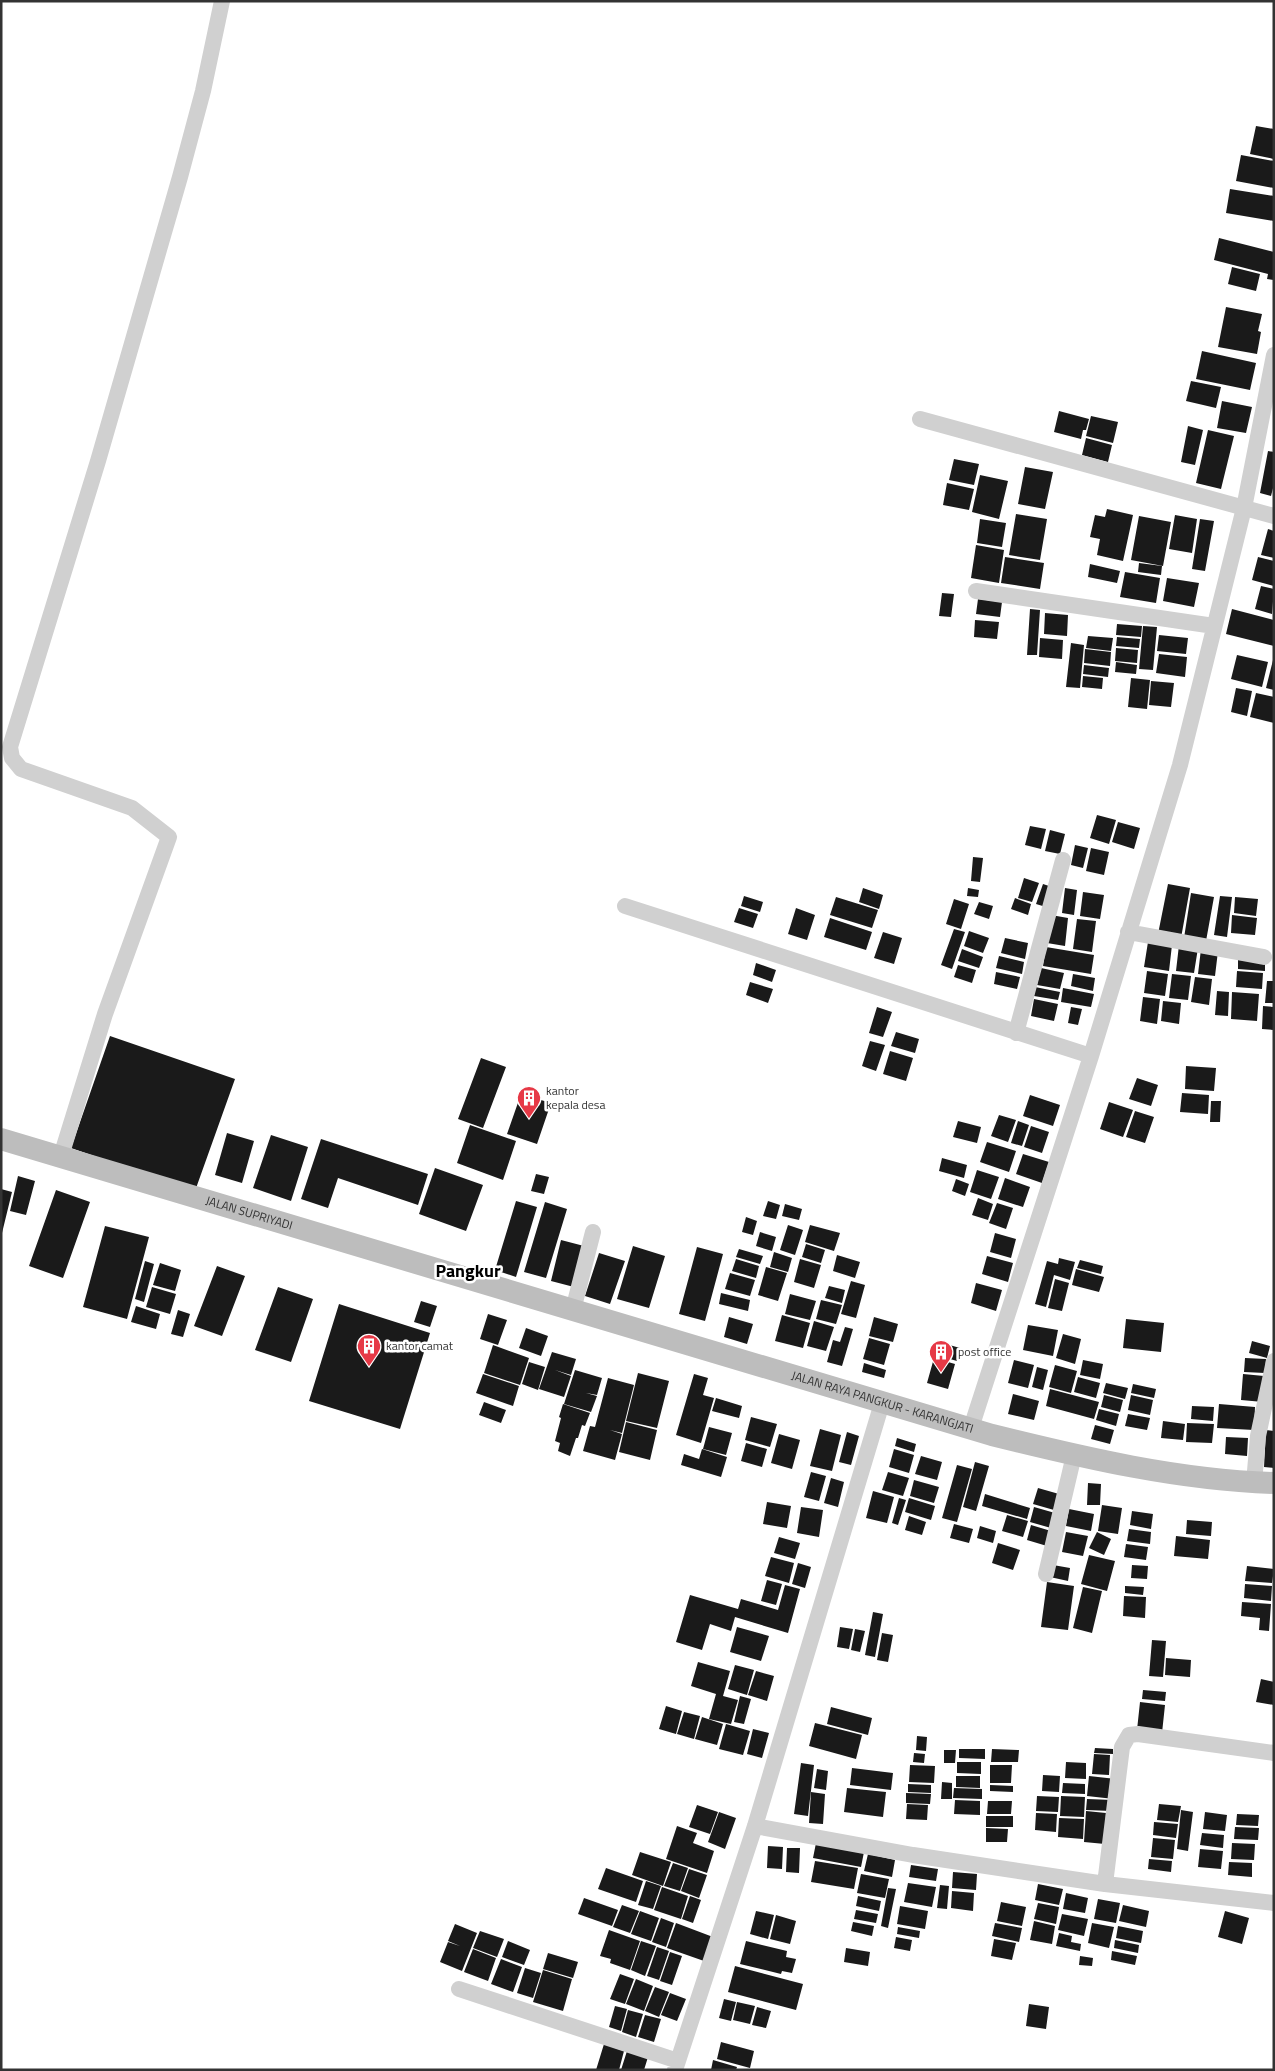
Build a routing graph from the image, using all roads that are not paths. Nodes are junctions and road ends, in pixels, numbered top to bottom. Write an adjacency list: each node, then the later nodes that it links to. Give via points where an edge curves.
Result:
1 (222, 1): 15 (street, via 203,91 177,187 98,461 10,747 12,758 21,768 132,808 169,837 105,1014)
2 (1274, 355): 4 (street)
3 (920, 419): 4 (street)
4 (1244, 508): 5 (street); 7 (street)
5 (1274, 516)
6 (976, 591): 7 (street)
7 (1214, 626): 10 (street, via 1180,765)
8 (1063, 860): 12 (street)
9 (625, 906): 12 (street)
10 (1128, 932): 11 (street); 13 (street)
11 (1264, 957)
12 (1016, 1033): 13 (street)
13 (1090, 1056): 21 (street)
14 (1, 1139): 15 (main road, JALAN SUPRIYADI)
15 (61, 1156): 17 (main road, JALAN SUPRIYADI)
16 (593, 1232): 18 (street)
17 (498, 1287): 18 (main road, JALAN RAYA PANGKUR - KARANGJATI)
18 (573, 1310): 20 (main road, JALAN RAYA PANGKUR - KARANGJATI)
19 (1274, 1361): 23 (street, via 1258,1436)
20 (882, 1402): 21 (main road, JALAN RAYA PANGKUR - KARANGJATI); 26 (street)
21 (971, 1428): 22 (main road, JALAN RAYA PANGKUR - KARANGJATI)
22 (1074, 1455): 23 (main road, JALAN RAYA PANGKUR - KARANGJATI, via 1191,1478); 24 (street)
23 (1264, 1483)
24 (1046, 1574)
25 (1274, 1753): 27 (street, via 1129,1735 1122,1747)
26 (755, 1826): 27 (street, via 912,1855); 30 (street)
27 (1105, 1884): 28 (street)
28 (1274, 1903)
29 (459, 1989): 30 (street)
30 (677, 2066)

